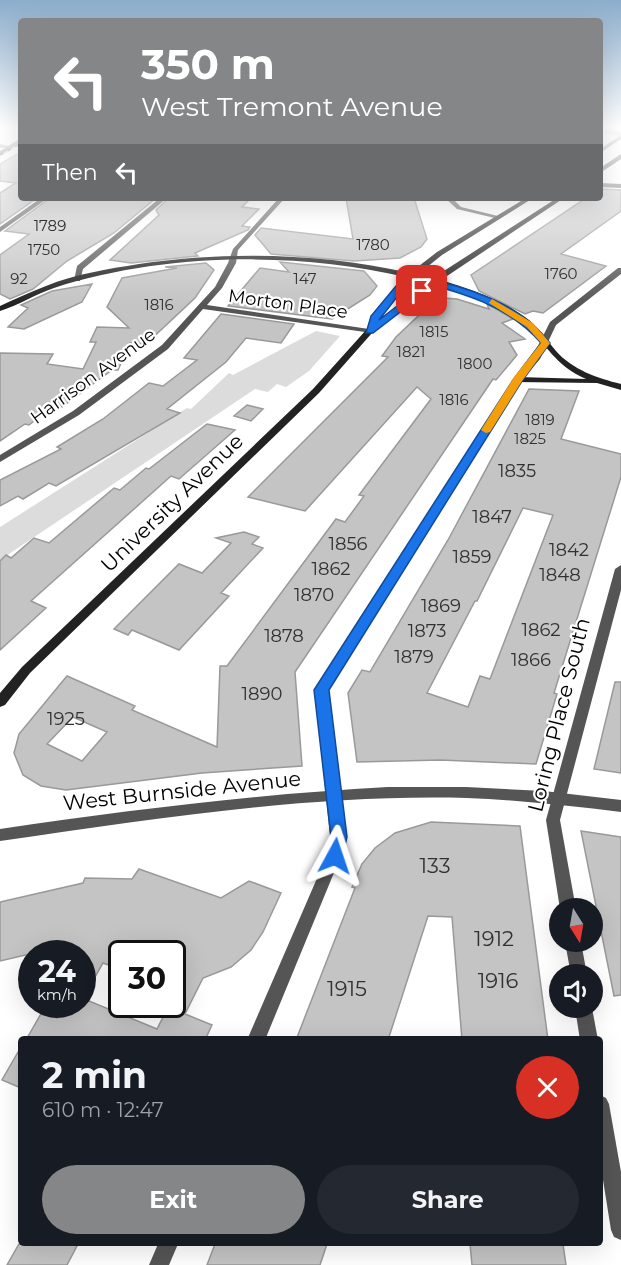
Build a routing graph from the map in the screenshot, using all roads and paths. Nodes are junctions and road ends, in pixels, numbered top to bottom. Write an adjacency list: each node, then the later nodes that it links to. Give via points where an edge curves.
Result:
1 (41, 201): 8 (street)
2 (160, 201): 12 (street, via 80,268)
3 (279, 201): 9 (street, Harrison Avenue, via 235,249)
4 (451, 201): 7 (street, via 459,208)
5 (525, 201): 7 (main road, University Avenue)
6 (556, 201): 13 (main road, University Avenue)
7 (500, 217): 11 (main road, University Avenue)
8 (0, 230)
9 (234, 256): 11 (main road, via 308,261); 12 (main road, via 143,266); 14 (street, Harrison Avenue)
10 (621, 270): 17 (street, via 553,324)
11 (409, 276): 13 (main road); 16 (main road, University Avenue, via 376,316)
12 (77, 279): 15 (main road, via 29,294)
13 (434, 282): 16 (main road, University Avenue); 17 (main road, via 512,312)
14 (202, 307): 16 (street, Morton Place); 21 (street, Harrison Avenue, via 165,347 132,373)
15 (0, 309)
16 (369, 331): 23 (main road, University Avenue, via 316,392 26,670)
17 (545, 343): 18 (street); 19 (main road, via 572,369)
18 (518, 380): 19 (main road); 24 (street, via 321,690)
19 (602, 382): 20 (main road)
20 (621, 387)
21 (0, 459)
22 (621, 568): 25 (street, Loring Place South)
23 (0, 702)
24 (334, 797): 25 (street, West Burnside Avenue, via 446,793); 27 (street, West Burnside Avenue, via 159,812); 30 (street, via 339,837 335,856)
25 (559, 798): 26 (street, West Burnside Avenue); 28 (street, Loring Place South, via 553,820)
26 (621, 806)
27 (0, 835)
28 (566, 898)
29 (586, 1018): 31 (street)
30 (258, 1036)
31 (588, 1036)
32 (603, 1122): 33 (street)
33 (621, 1230)
34 (167, 1246): 35 (street)
35 (159, 1265)

